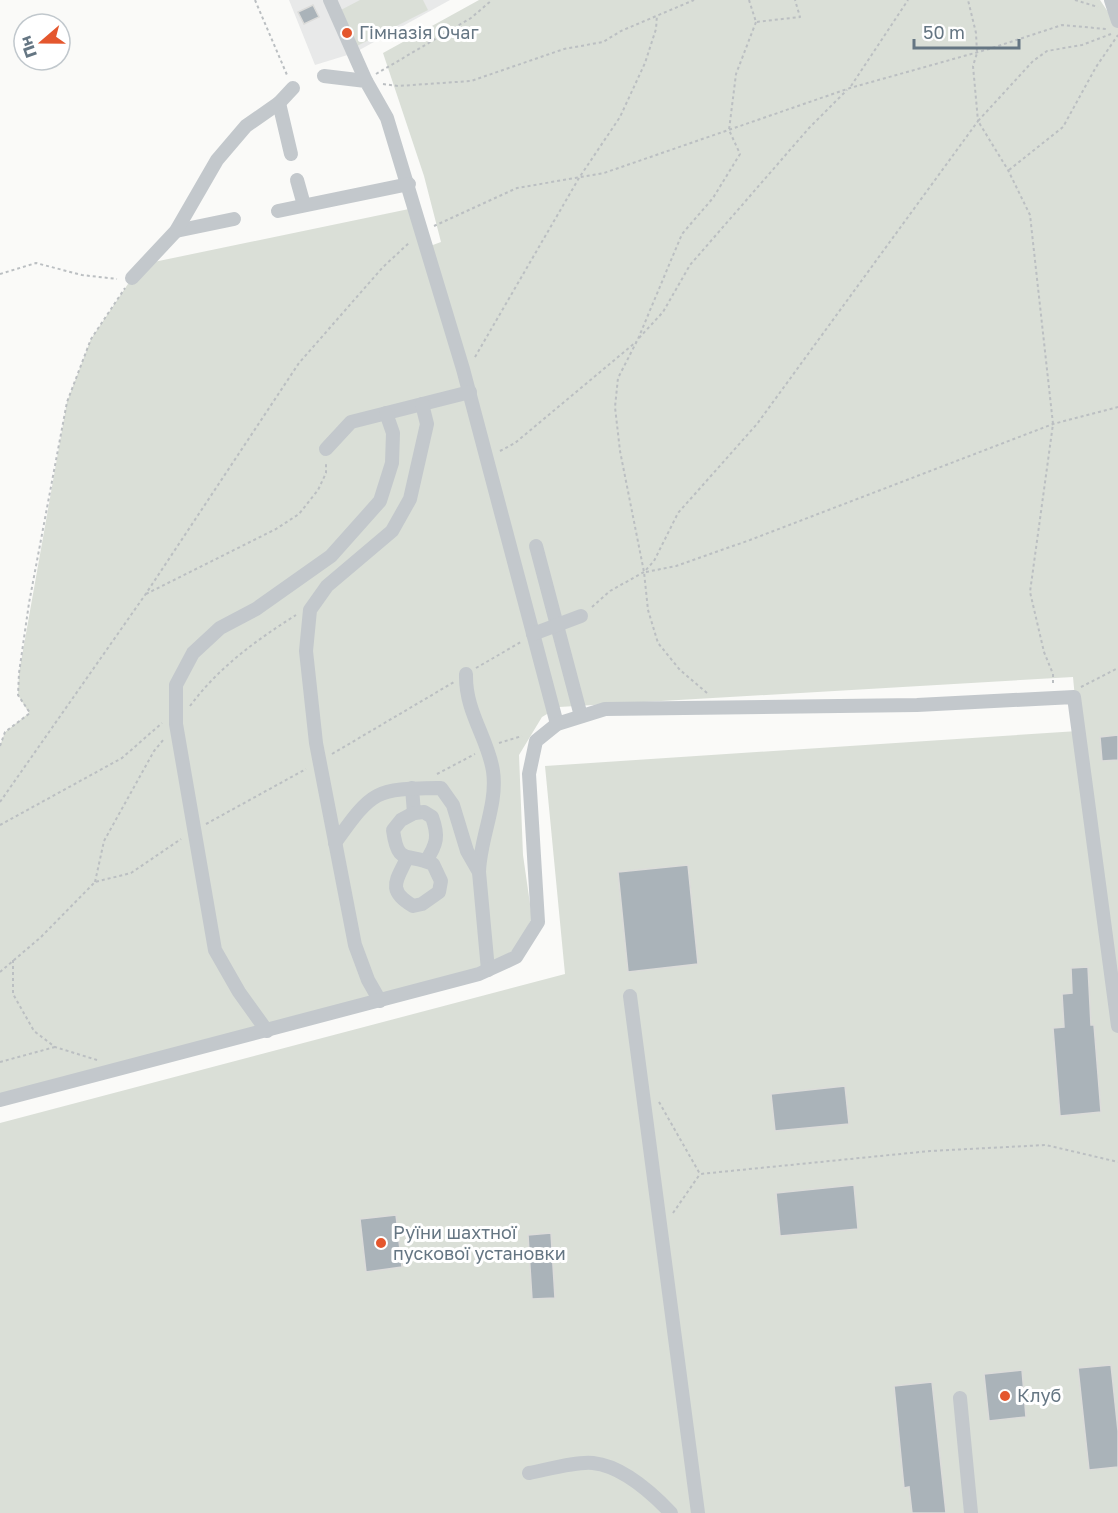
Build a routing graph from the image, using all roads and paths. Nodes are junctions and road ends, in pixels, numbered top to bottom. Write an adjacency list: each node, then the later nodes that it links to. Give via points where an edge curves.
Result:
1 (255, 0): 17 (path)
2 (330, 0): 16 (lane)
3 (492, 0): 16 (path, via 471,18)
4 (694, 0): 11 (path)
5 (749, 0): 12 (path)
6 (795, 0): 12 (path, via 800,17)
7 (908, 0): 18 (path)
8 (968, 0): 14 (path)
9 (1075, 0): 10 (path)
10 (1115, 11)
11 (657, 15): 16 (path, via 603,42 564,50 471,81 398,86); 24 (path, via 645,63 620,117)
12 (756, 22): 21 (path, via 736,74)
13 (1118, 32): 14 (path, via 1062,26); 20 (path, via 1082,45 1047,51); 23 (path, via 1063,127)
14 (977, 53): 18 (path); 20 (path, via 973,66)
15 (324, 76): 16 (lane)
16 (366, 81): 26 (lane, via 387,118)
17 (293, 88): 19 (lane)
18 (850, 88): 21 (path); 34 (path, via 809,128 690,265 663,312)
19 (279, 103): 22 (lane); 30 (lane, via 246,126 217,160)
20 (978, 121): 23 (path); 44 (path, via 757,424 678,513 654,561)
21 (729, 130): 24 (path); 34 (path, via 740,154 713,198 682,234)
22 (291, 154)
23 (1008, 170): 40 (path, via 1030,214)
24 (579, 178): 31 (path, via 517,188); 35 (path, via 479,353)
25 (297, 180): 27 (lane)
26 (409, 184): 27 (lane); 31 (lane)
27 (304, 205): 28 (lane)
28 (278, 211)
29 (234, 219): 30 (lane)
30 (176, 231): 33 (lane)
31 (421, 232): 35 (lane); 45 (path, via 383,267 299,363)
32 (0, 274): 33 (path, via 36,263 82,275)
33 (132, 278): 57 (path, via 91,339 67,402 29,603 20,674 18,695 30,713 5,732)
34 (638, 339): 42 (path, via 515,443); 44 (path, via 618,378 615,407)
35 (464, 369): 36 (lane)
36 (470, 392): 37 (lane); 42 (lane)
37 (422, 404): 39 (lane); 58 (lane, via 427,424 410,499 392,531 327,586 310,610 306,651)
38 (1118, 406): 40 (path)
39 (386, 413): 41 (lane, via 351,422); 54 (lane, via 393,433 392,463 380,501 331,556 256,609 220,628 193,653 176,685)
40 (1053, 424): 44 (path, via 750,540 676,566); 52 (path, via 1030,592 1053,674)
41 (326, 449): 45 (path, via 326,473 299,514)
42 (487, 458): 48 (lane)
43 (536, 546): 47 (lane)
44 (644, 572): 46 (path, via 610,591); 53 (path, via 648,610 658,643 680,670)
45 (145, 595): 60 (path)
46 (581, 616): 47 (lane)
47 (556, 624): 48 (lane); 55 (lane)
48 (533, 634): 50 (path); 56 (lane)
49 (1118, 668): 51 (path, via 1082,684)
50 (466, 674): 58 (path); 67 (lane, via 466,689 494,786)
51 (1074, 697): 52 (lane); 73 (lane)
52 (1053, 698): 53 (lane, via 917,705)
53 (726, 707): 55 (lane, via 605,709)
54 (176, 711): 62 (path, via 122,758); 63 (lane)
55 (581, 716): 56 (lane)
56 (557, 724): 69 (lane, via 536,741 529,774 538,922 516,957)
57 (0, 746)
58 (320, 762): 63 (path); 64 (lane)
59 (412, 788): 61 (lane); 64 (lane, via 381,792 363,807); 67 (lane, via 441,788 453,805 467,852)
60 (0, 802)
61 (414, 813): 65 (lane, via 393,830 397,852); 66 (lane, via 424,812 432,817 438,837)
62 (0, 825)
63 (193, 832): 68 (path, via 131,873 95,882); 74 (lane, via 215,950)
64 (335, 843): 72 (lane, via 355,945)
65 (406, 860): 66 (lane); 66 (lane, via 395,884 413,906 439,892 439,872)
66 (426, 861)
67 (479, 872): 69 (lane)
68 (13, 960): 70 (path); 75 (path, via 13,994 34,1031)
69 (488, 970): 72 (lane)
70 (0, 972)
71 (630, 996): 82 (lane)
72 (380, 1000): 74 (lane)
73 (1118, 1026)
74 (267, 1031): 79 (lane)
75 (55, 1047): 76 (path); 77 (path)
76 (101, 1061)
77 (0, 1062)
78 (656, 1097): 81 (path)
79 (0, 1100)
80 (1118, 1162): 81 (path, via 1046,1145 930,1151)
81 (700, 1174): 82 (path)
82 (661, 1231): 86 (lane)
83 (960, 1398): 87 (lane)
84 (529, 1473): 85 (lane, via 593,1463 629,1477)
85 (671, 1513)
86 (698, 1513)
87 (971, 1513)

